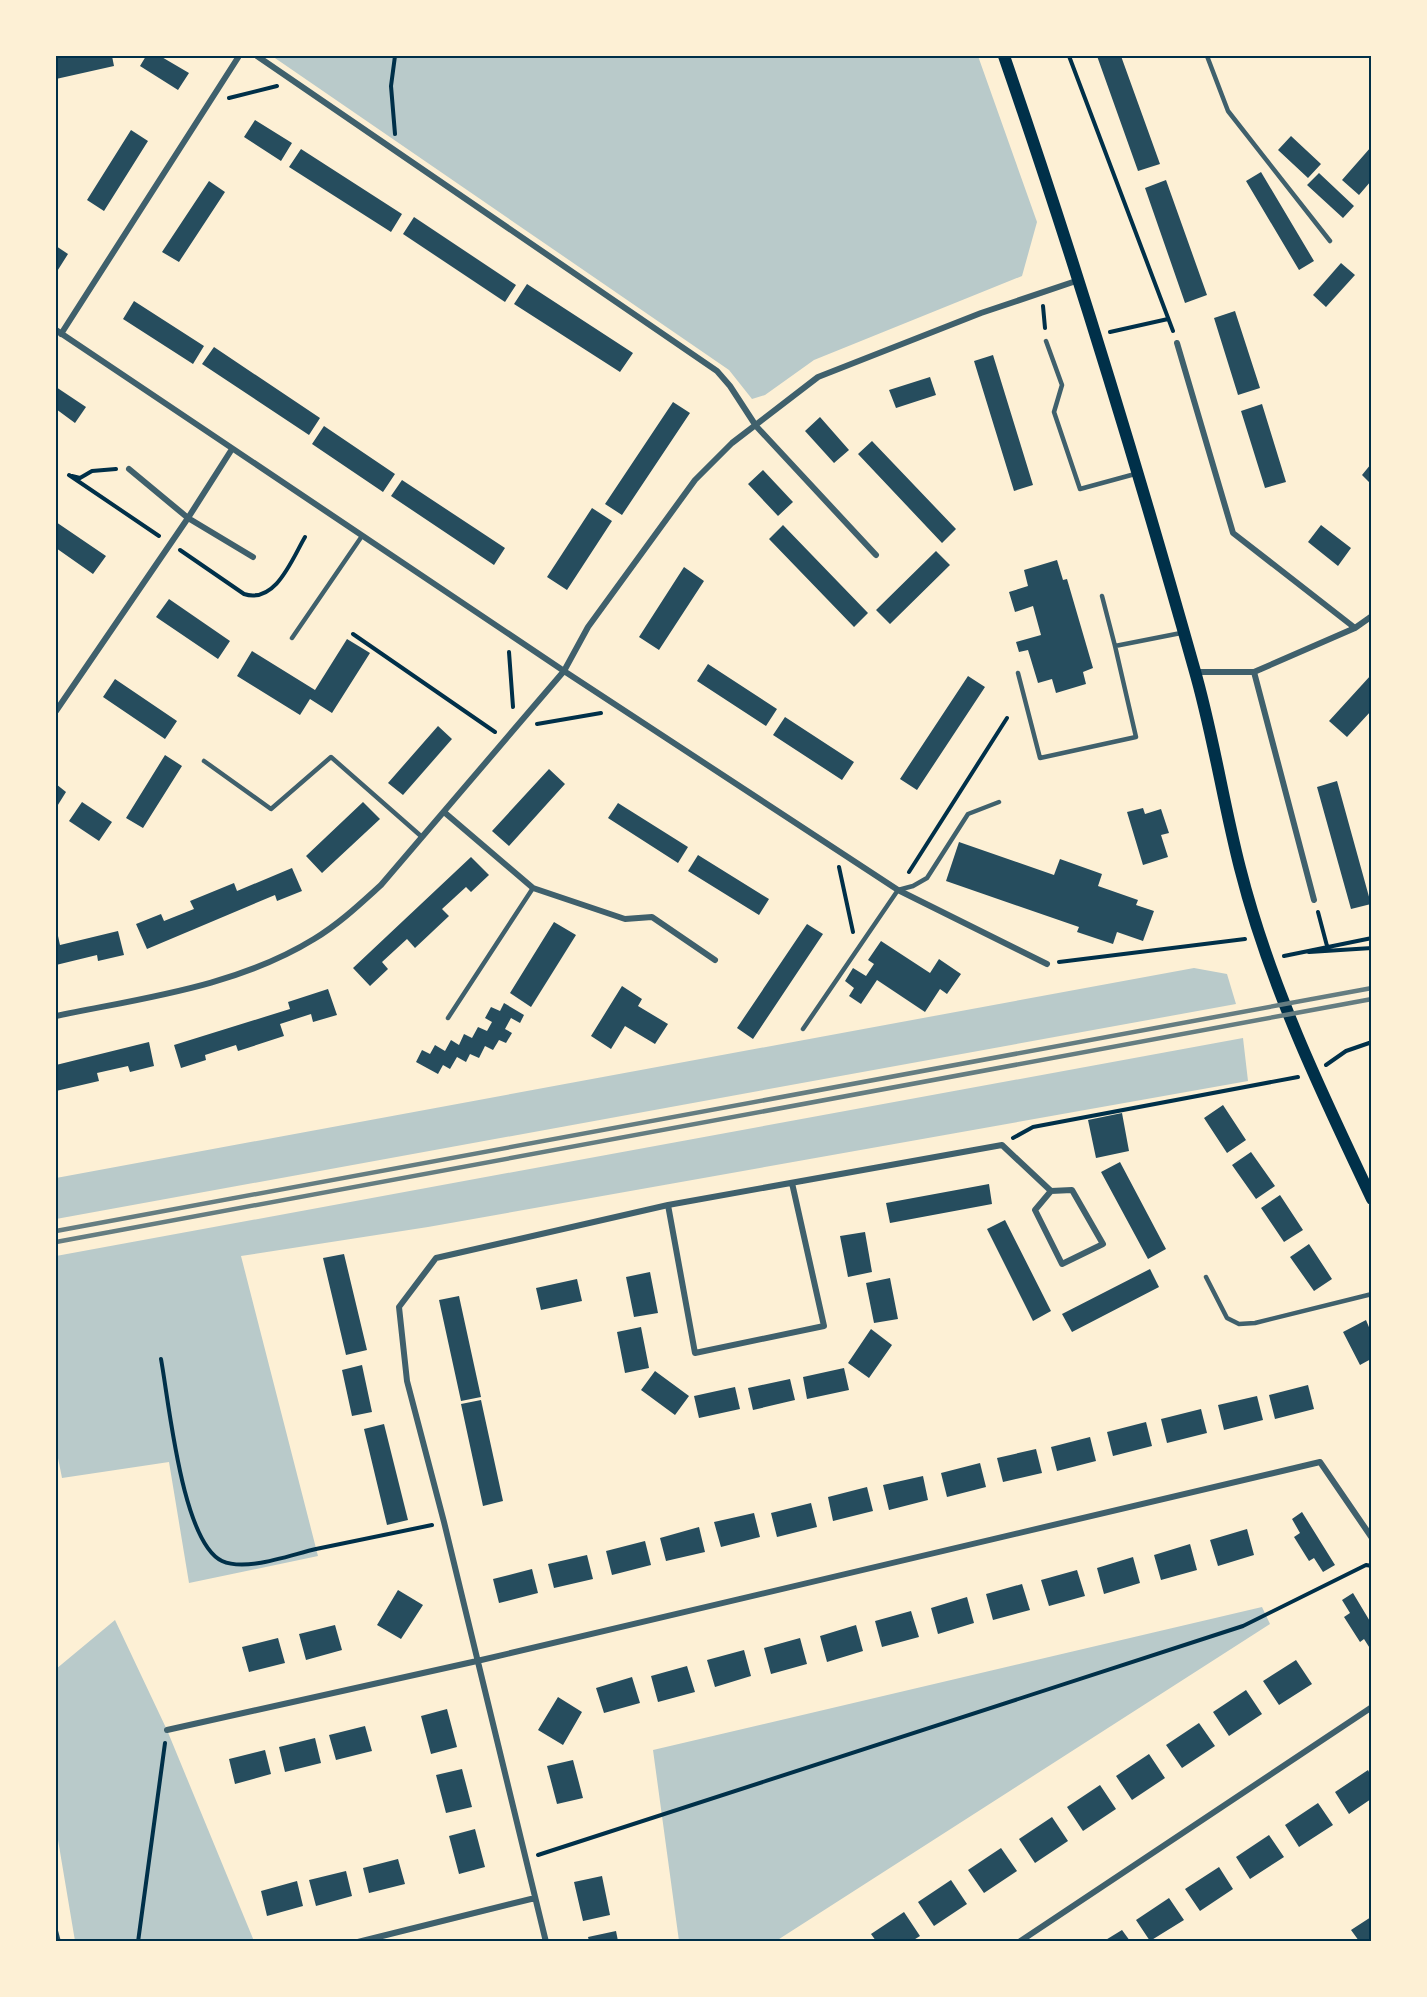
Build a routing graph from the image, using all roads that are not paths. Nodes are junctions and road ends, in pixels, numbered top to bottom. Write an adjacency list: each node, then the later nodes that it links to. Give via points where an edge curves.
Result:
1 (239, 56): 7 (street)
2 (256, 56): 10 (street, via 717,371)
3 (1004, 56): 6 (main road)
4 (1207, 56): 5 (lane, via 1228,111)
5 (1330, 241)
6 (1080, 280): 10 (street, via 981,313 818,377); 13 (main road)
7 (58, 332): 11 (street)
8 (1046, 341): 13 (lane, via 1062,385 1054,412 1080,489)
9 (1177, 343): 20 (street, via 1233,533)
10 (756, 426): 16 (street); 24 (street, via 732,443 695,480 588,627)
11 (232, 449): 14 (street); 15 (street)
12 (129, 469): 14 (street)
13 (1137, 474): 21 (main road)
14 (188, 518): 17 (street); 28 (street)
15 (362, 536): 22 (lane); 24 (street)
16 (876, 555)
17 (253, 557)
18 (1102, 596): 23 (lane)
19 (1371, 616): 20 (street)
20 (1355, 628): 27 (street)
21 (1184, 632): 23 (lane); 26 (main road)
22 (292, 638)
23 (1115, 646): 25 (lane, via 1136,737 1040,758)
24 (564, 671): 31 (street); 34 (street)
25 (1018, 672)
26 (1196, 672): 27 (street); 43 (main road, via 1240,869 1261,938 1313,1074)
27 (1254, 672): 35 (street)
28 (56, 711)
29 (204, 761): 32 (lane, via 271,808 331,757)
30 (999, 802): 34 (lane, via 968,814 927,878)
31 (444, 812): 32 (street); 33 (street)
32 (422, 837): 38 (street, via 381,885 347,916 313,940 262,966 208,984)
33 (533, 888): 36 (street, via 625,919 652,917); 39 (lane)
34 (898, 890): 37 (street); 40 (lane)
35 (1314, 900)
36 (715, 960)
37 (1047, 964)
38 (56, 1016)
39 (448, 1018)
40 (803, 1029)
41 (792, 1183): 42 (street, via 1002,1145); 44 (street); 44 (street, via 824,1326 695,1353)
42 (1051, 1191): 42 (street, via 1035,1210 1062,1264 1103,1244 1072,1190)
43 (1371, 1199)
44 (668, 1205): 48 (street, via 436,1258 399,1307 407,1381)
45 (1206, 1277): 46 (lane, via 1227,1318 1239,1324)
46 (1371, 1294)
47 (1371, 1538): 48 (street, via 1320,1462)
48 (477, 1660): 50 (street); 51 (street)
49 (1371, 1707): 54 (street)
50 (167, 1730)
51 (535, 1898): 52 (street); 53 (street)
52 (358, 1941)
53 (546, 1941)
54 (1019, 1941)

